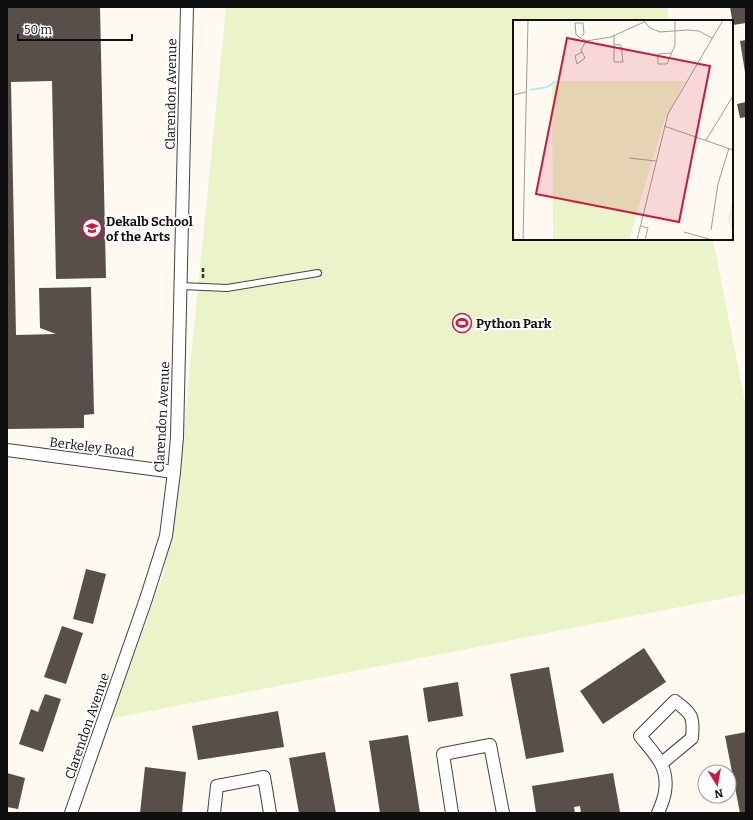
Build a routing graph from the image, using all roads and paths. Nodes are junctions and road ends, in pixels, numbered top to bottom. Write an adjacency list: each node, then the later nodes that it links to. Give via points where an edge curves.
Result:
1 (187, 7): 3 (street, Clarendon Avenue)
2 (318, 273): 3 (lane, via 227,288)
3 (181, 286): 5 (street, Clarendon Avenue)
4 (7, 450): 5 (street, Berkeley Road)
5 (174, 472): 7 (street, Clarendon Avenue, via 164,543)
6 (662, 763): 6 (street, via 640,736 675,701 690,713 693,725 692,738); 12 (street, via 666,776 665,792)
7 (71, 813)
8 (214, 813): 9 (street, via 217,786 264,777)
9 (270, 813)
10 (452, 813): 11 (street, via 443,754 490,745)
11 (503, 813)
12 (658, 813)

